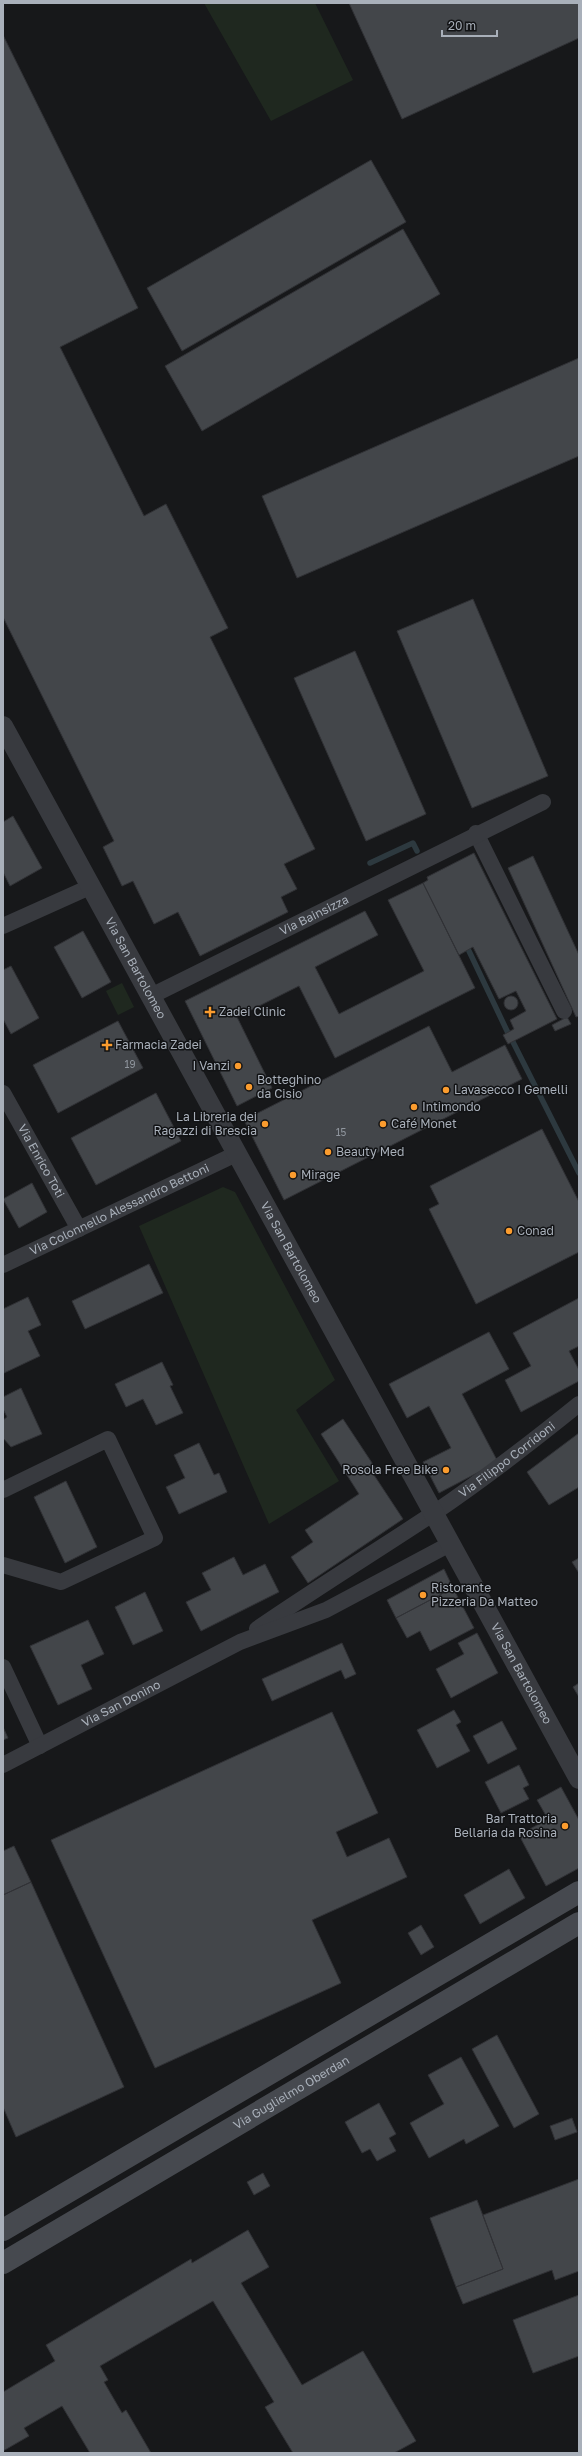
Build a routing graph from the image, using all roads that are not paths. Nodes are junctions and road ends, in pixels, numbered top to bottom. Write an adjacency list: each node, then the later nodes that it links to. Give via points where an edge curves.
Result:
1 (3, 726): 4 (street, Via San Bartolomeo)
2 (543, 802): 3 (street, Via Bainsizza)
3 (476, 833): 6 (street, Via Bainsizza); 7 (street)
4 (92, 886): 5 (street); 6 (street, Via San Bartolomeo)
5 (3, 926)
6 (151, 996): 9 (street, Via San Bartolomeo)
7 (564, 1010)
8 (3, 1094): 10 (street, Via Enrico Toti)
9 (236, 1154): 10 (street, Via Colonnello Alessandro Bettoni); 14 (street, Via San Bartolomeo)
10 (79, 1229): 11 (street, Via Colonnello Alessandro Bettoni)
11 (3, 1265)
12 (579, 1404): 14 (street, Via Filippo Corridoni, via 508,1461)
13 (3, 1490): 16 (street, via 108,1439 155,1538 61,1582)
14 (433, 1513): 15 (street, Via San Bartolomeo); 17 (street, Via San Donino, via 314,1589)
15 (450, 1544): 17 (street, Via San Donino, via 326,1610); 21 (street, Via San Bartolomeo)
16 (3, 1565)
17 (240, 1642): 19 (street, Via San Donino)
18 (3, 1667): 19 (street)
19 (40, 1746): 20 (street, Via San Donino)
20 (3, 1765)
21 (579, 1779)
22 (579, 1892): 24 (main road)
23 (579, 1922): 25 (main road, Via Guglielmo Oberdan)
24 (3, 2230)
25 (3, 2262)

